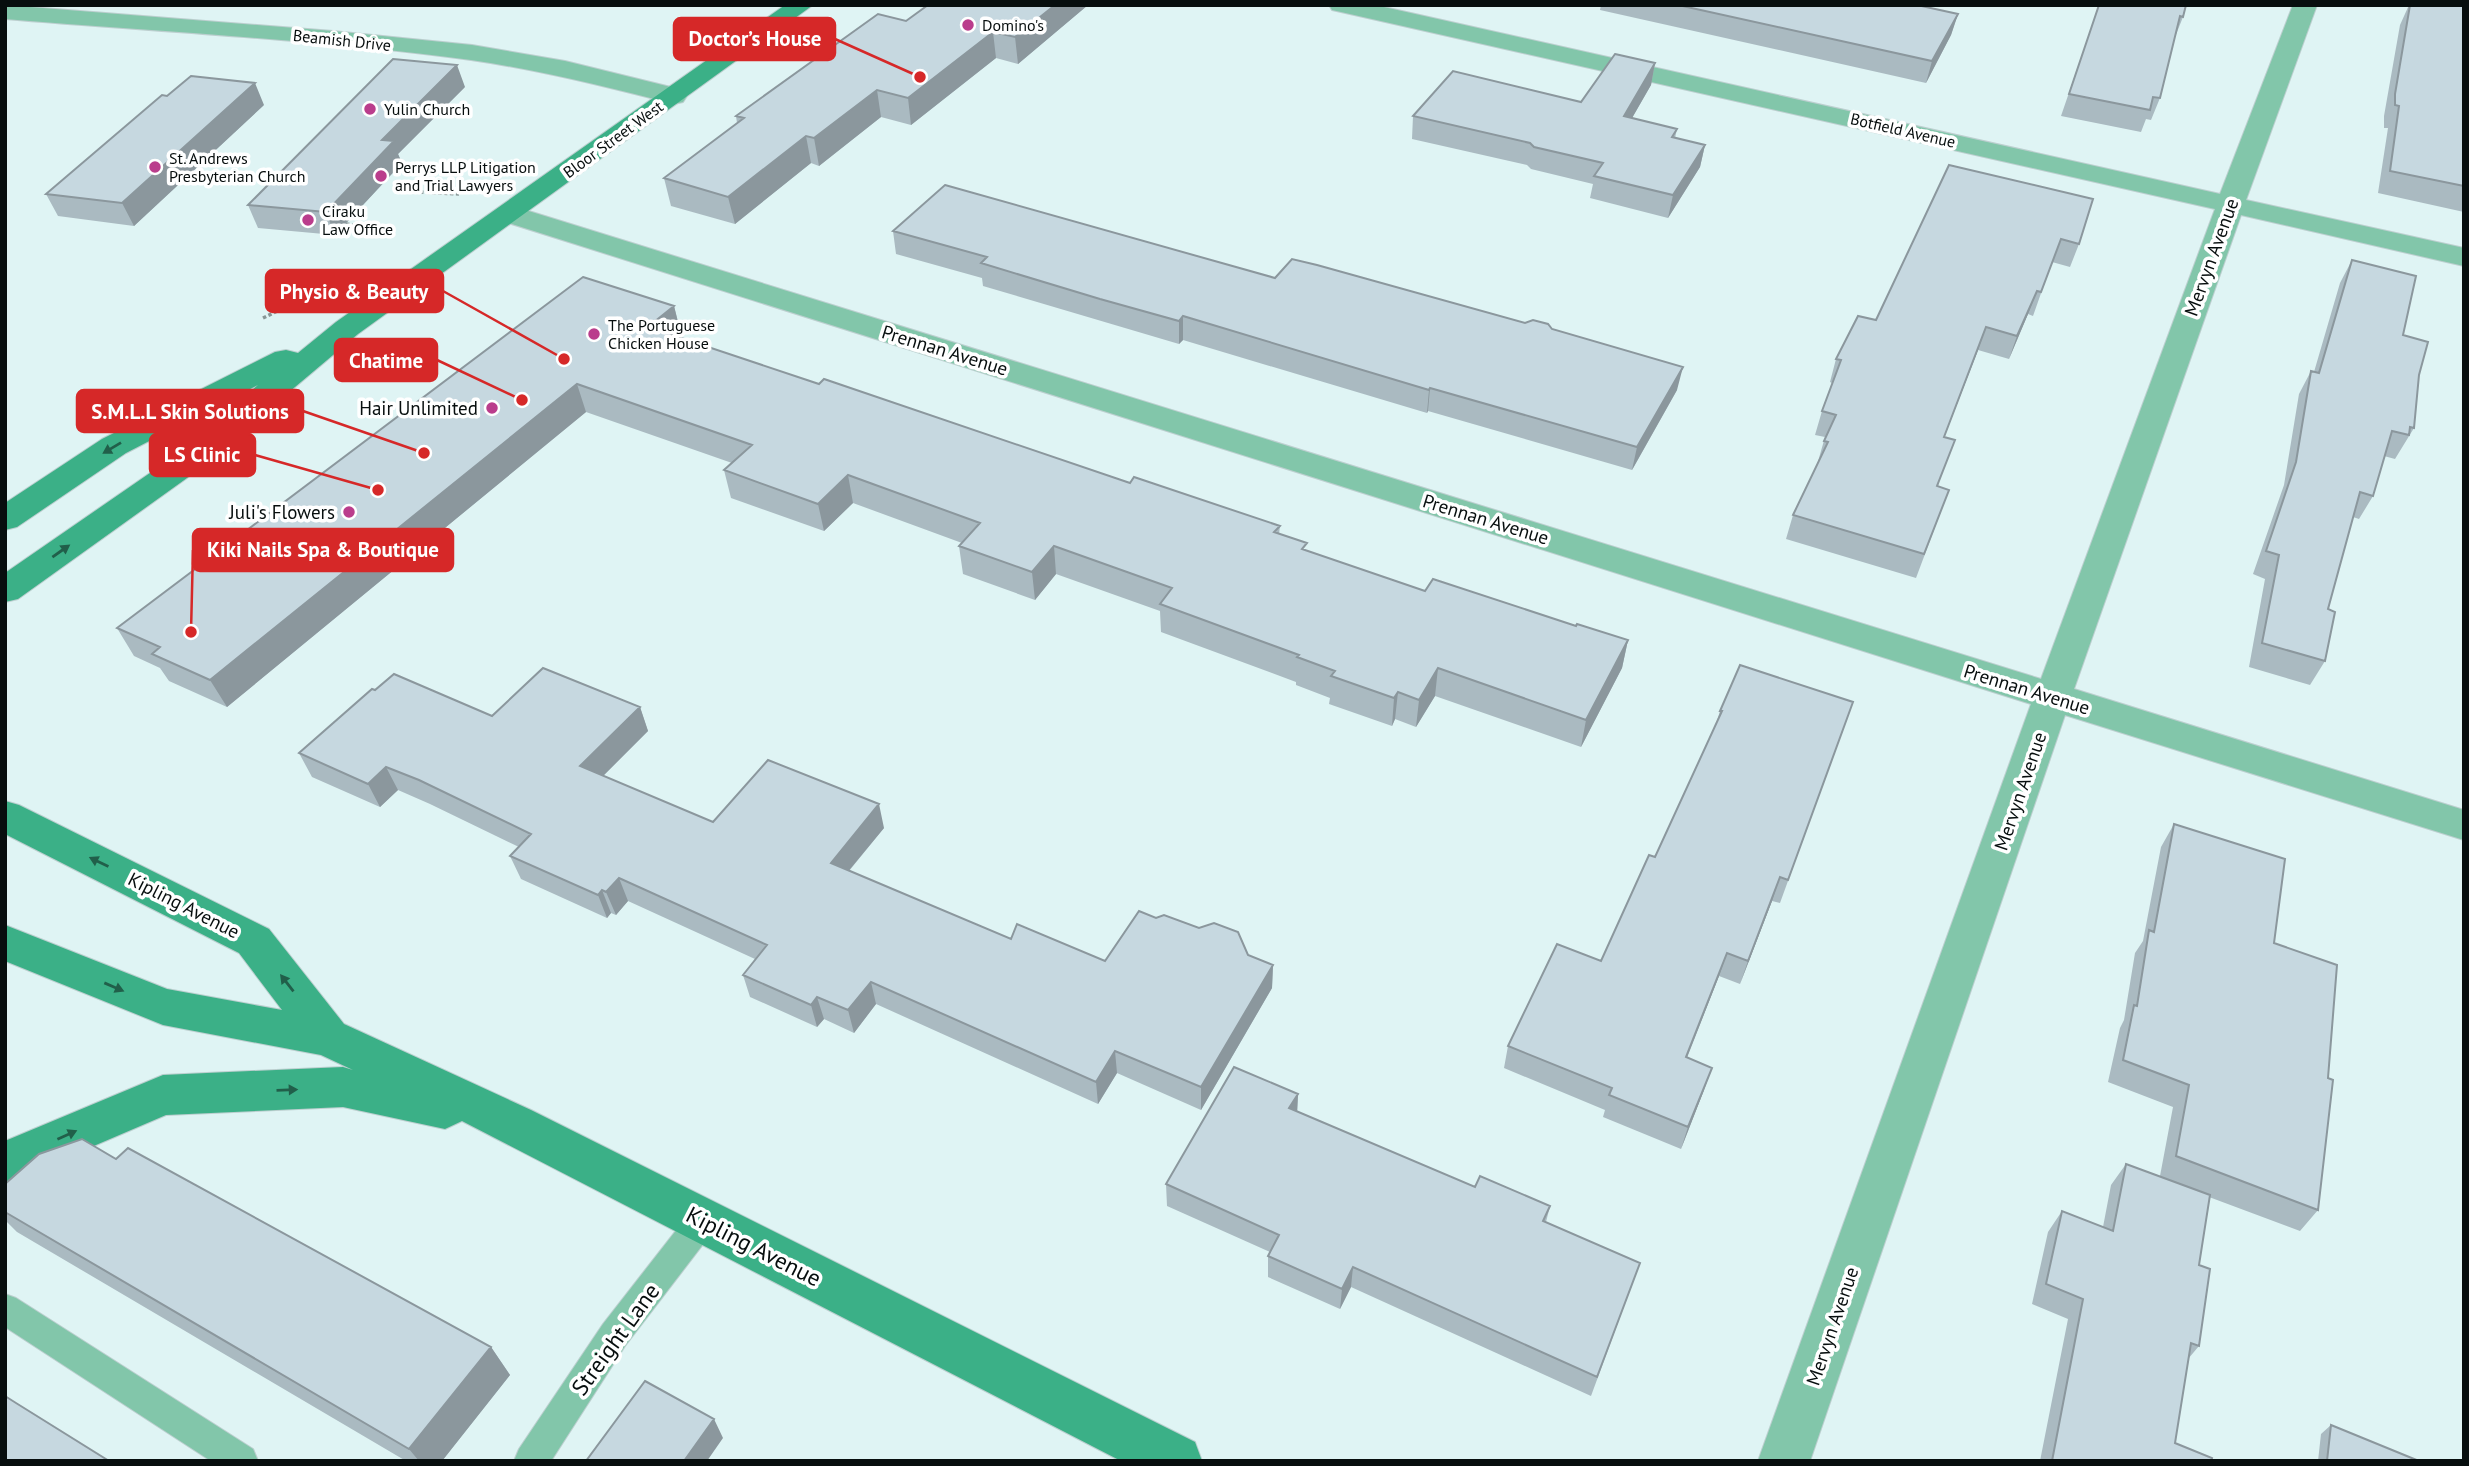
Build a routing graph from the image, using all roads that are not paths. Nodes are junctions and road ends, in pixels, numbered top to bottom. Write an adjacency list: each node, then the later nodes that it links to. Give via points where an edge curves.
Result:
1 (801, 5): 5 (main road, Bloor Street West)
2 (1341, 5): 6 (street, Botfield Avenue)
3 (2305, 5): 6 (street, Mervyn Avenue)
4 (5, 12): 5 (street, Beamish Drive, via 472,53 565,69)
5 (674, 96): 7 (main road, Bloor Street West)
6 (2230, 203): 8 (street, Botfield Avenue); 12 (street, Mervyn Avenue)
7 (509, 214): 9 (main road, Bloor Street West); 12 (street, Prennan Avenue)
8 (2464, 257)
9 (347, 328): 10 (main road, Bloor Street West, one-way to 10, via 114,446); 11 (main road, Bloor Street West, one-way to 9, via 175,471)
10 (5, 519)
11 (5, 590)
12 (2053, 697): 14 (street, Prennan Avenue); 24 (street, Mervyn Avenue)
13 (5, 816): 16 (main road, Kipling Avenue, one-way to 13, via 254,942)
14 (2464, 825)
15 (5, 942): 16 (main road, Kipling Avenue, one-way to 16, via 163,1007)
16 (328, 1038): 17 (main road, Kipling Avenue)
17 (514, 1124): 18 (main road, one-way to 17, via 163,1095 343,1087); 19 (main road, Kipling Avenue)
18 (5, 1163)
19 (704, 1220): 22 (lane, Streight Lane, via 614,1335); 23 (main road, Kipling Avenue)
20 (5, 1309): 21 (lane)
21 (241, 1461)
22 (531, 1461)
23 (1177, 1461)
24 (1784, 1461)

